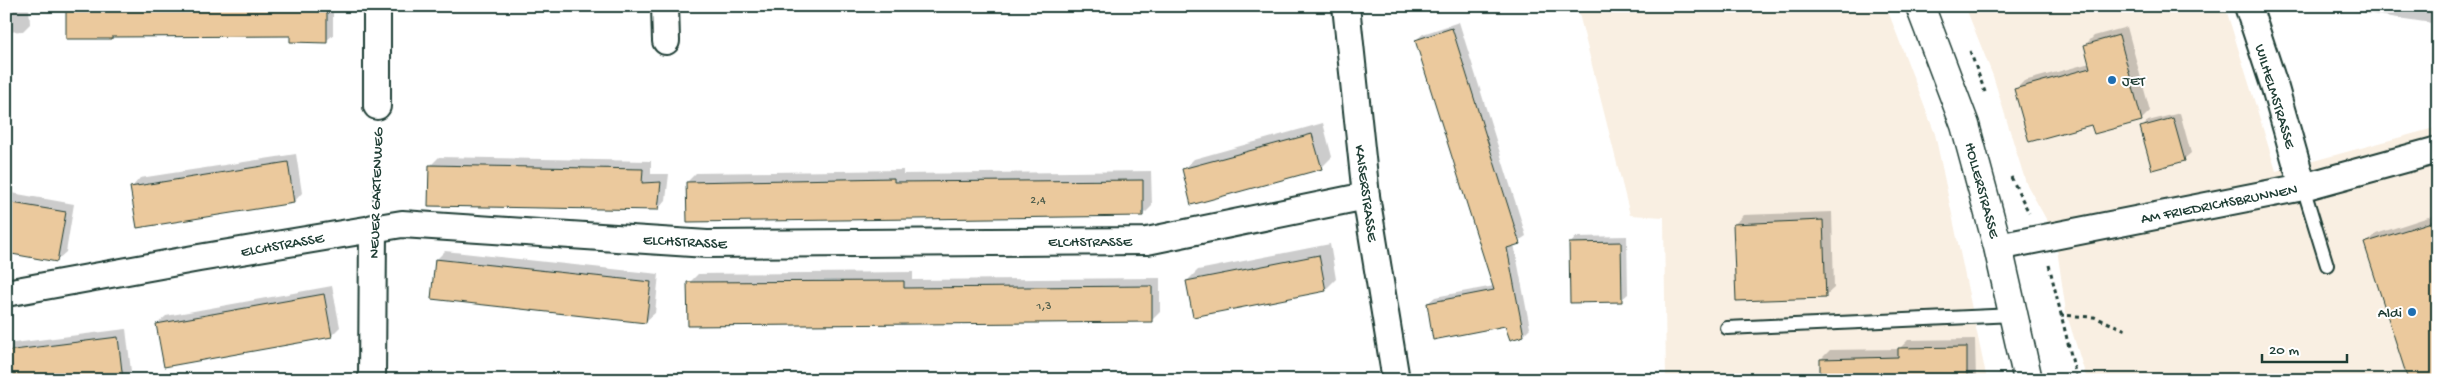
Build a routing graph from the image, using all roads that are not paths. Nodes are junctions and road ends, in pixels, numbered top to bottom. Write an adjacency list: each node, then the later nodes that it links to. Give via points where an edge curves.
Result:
1 (377, 6): 7 (street, NEUER GARTENWEG)
2 (665, 6): 6 (street)
3 (1346, 6): 10 (street, KAISERSTRASSE)
4 (1920, 6): 12 (main road, HOLLERSTRASSE, via 1965,125)
5 (2248, 6): 9 (street, WILHELMSTRASSE, via 2276,88)
6 (666, 41)
7 (377, 106)
8 (2438, 150): 9 (street, AM FRIEDRICHSBRUNNEN)
9 (2303, 187): 12 (street, AM FRIEDRICHSBRUNNEN); 13 (lane)
10 (1366, 196): 11 (street, ELCHSTRASSE, via 1147,241 707,244 402,224); 18 (street, KAISERSTRASSE)
11 (374, 228): 14 (street, ELCHSTRASSE); 17 (street, NEUER GARTENWEG)
12 (1998, 247): 15 (main road, HOLLERSTRASSE)
13 (2327, 265)
14 (6, 293)
15 (2014, 315): 16 (lane); 19 (main road, HOLLERSTRASSE)
16 (1728, 328)
17 (372, 380)
18 (1396, 380)
19 (2028, 380)

